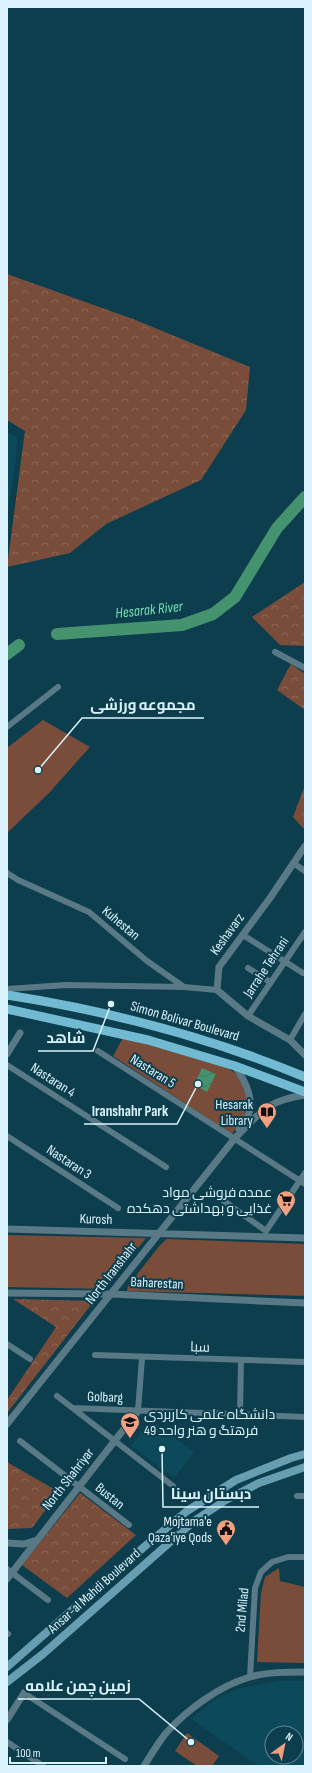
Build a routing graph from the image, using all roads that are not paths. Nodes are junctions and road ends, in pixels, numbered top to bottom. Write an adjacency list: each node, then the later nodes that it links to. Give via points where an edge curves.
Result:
1 (275, 652): 2 (street)
2 (305, 668)
3 (58, 687): 4 (street)
4 (7, 727)
5 (305, 846): 6 (street, Keshavarz)
6 (293, 863): 7 (street); 10 (street, Keshavarz)
7 (305, 871)
8 (7, 874): 15 (street, Kuhestan, via 89,912 147,961)
9 (305, 932): 11 (street, Jarrahe Tehrani)
10 (242, 935): 11 (street); 17 (street, Keshavarz, via 219,967)
11 (284, 962): 13 (street); 14 (street, Jarrahe Tehrani)
12 (248, 968): 14 (street)
13 (303, 973)
14 (270, 982): 21 (street, Jarrahe Tehrani)
15 (184, 987): 16 (street, via 66,985); 17 (street, Kuhestan)
16 (7, 989)
17 (217, 990): 21 (street)
18 (7, 995): 29 (main road, Simon Bolivar Boulevard, via 157,1026 207,1040)
19 (7, 1009): 28 (main road, Simon Bolivar Boulevard, via 148,1040)
20 (305, 1014): 23 (street)
21 (248, 1016): 23 (street)
22 (20, 1033): 25 (street)
23 (290, 1040): 26 (street)
24 (98, 1051): 33 (street, Nastaran 5)
25 (7, 1054)
26 (305, 1055)
27 (7, 1065): 34 (street, Nastaran 4)
28 (235, 1066): 30 (main road, Simon Bolivar Boulevard); 33 (street, via 246,1084 250,1099 248,1113)
29 (305, 1077)
30 (305, 1092)
31 (305, 1095): 33 (street, via 285,1098 269,1105)
32 (7, 1136): 38 (street, Nastaran 3)
33 (234, 1138): 36 (street, Nastaran 5); 40 (street, North Iranshahr)
34 (166, 1167)
35 (305, 1173): 36 (street)
36 (302, 1182): 37 (street, via 266,1231)
37 (224, 1201)
38 (118, 1208)
39 (7, 1229): 40 (street, Kurosh)
40 (158, 1233): 41 (street, Kurosh); 43 (street, North Iranshahr)
41 (305, 1238)
42 (7, 1292): 43 (street, Baharestan)
43 (110, 1294): 44 (street, Baharestan); 56 (street, North Iranshahr)
44 (305, 1303)
45 (7, 1344): 48 (street)
46 (95, 1355): 47 (street, سبا)
47 (142, 1358): 49 (street, سبا); 53 (street)
48 (30, 1360)
49 (241, 1360): 50 (street, سبا); 54 (street)
50 (305, 1362)
51 (58, 1396): 52 (street)
52 (73, 1408): 53 (street, Golbarg); 57 (street)
53 (138, 1411): 54 (street, Golbarg); 57 (street, North Shahriyar)
54 (240, 1415): 55 (street, Golbarg)
55 (305, 1417)
56 (7, 1424)
57 (114, 1440): 61 (street, North Shahriyar); 62 (street)
58 (20, 1441): 61 (street, Bustan)
59 (305, 1454): 71 (main road, Ansar-al Mahdi Boulevard, via 236,1480 186,1512)
60 (305, 1467): 74 (main road, Ansar-al Mahdi Boulevard, via 259,1483 194,1521 43,1654)
61 (79, 1486): 65 (street, Bustan); 66 (street, North Shahriyar)
62 (174, 1486)
63 (297, 1496): 64 (street)
64 (305, 1496)
65 (129, 1526)
66 (37, 1540): 67 (street, via 24,1544); 69 (street, North Shahriyar)
67 (7, 1543)
68 (305, 1557): 73 (street, 2nd Milad, via 288,1557 272,1562 261,1572 254,1588)
69 (9, 1573): 70 (street)
70 (48, 1600)
71 (7, 1667)
72 (305, 1672): 73 (street)
73 (250, 1677): 80 (street, via 228,1685 183,1717 166,1734)
74 (7, 1682)
75 (24, 1693): 76 (street); 78 (street)
76 (7, 1720)
77 (7, 1742): 79 (street)
78 (125, 1759)
79 (43, 1766)
80 (144, 1766)

